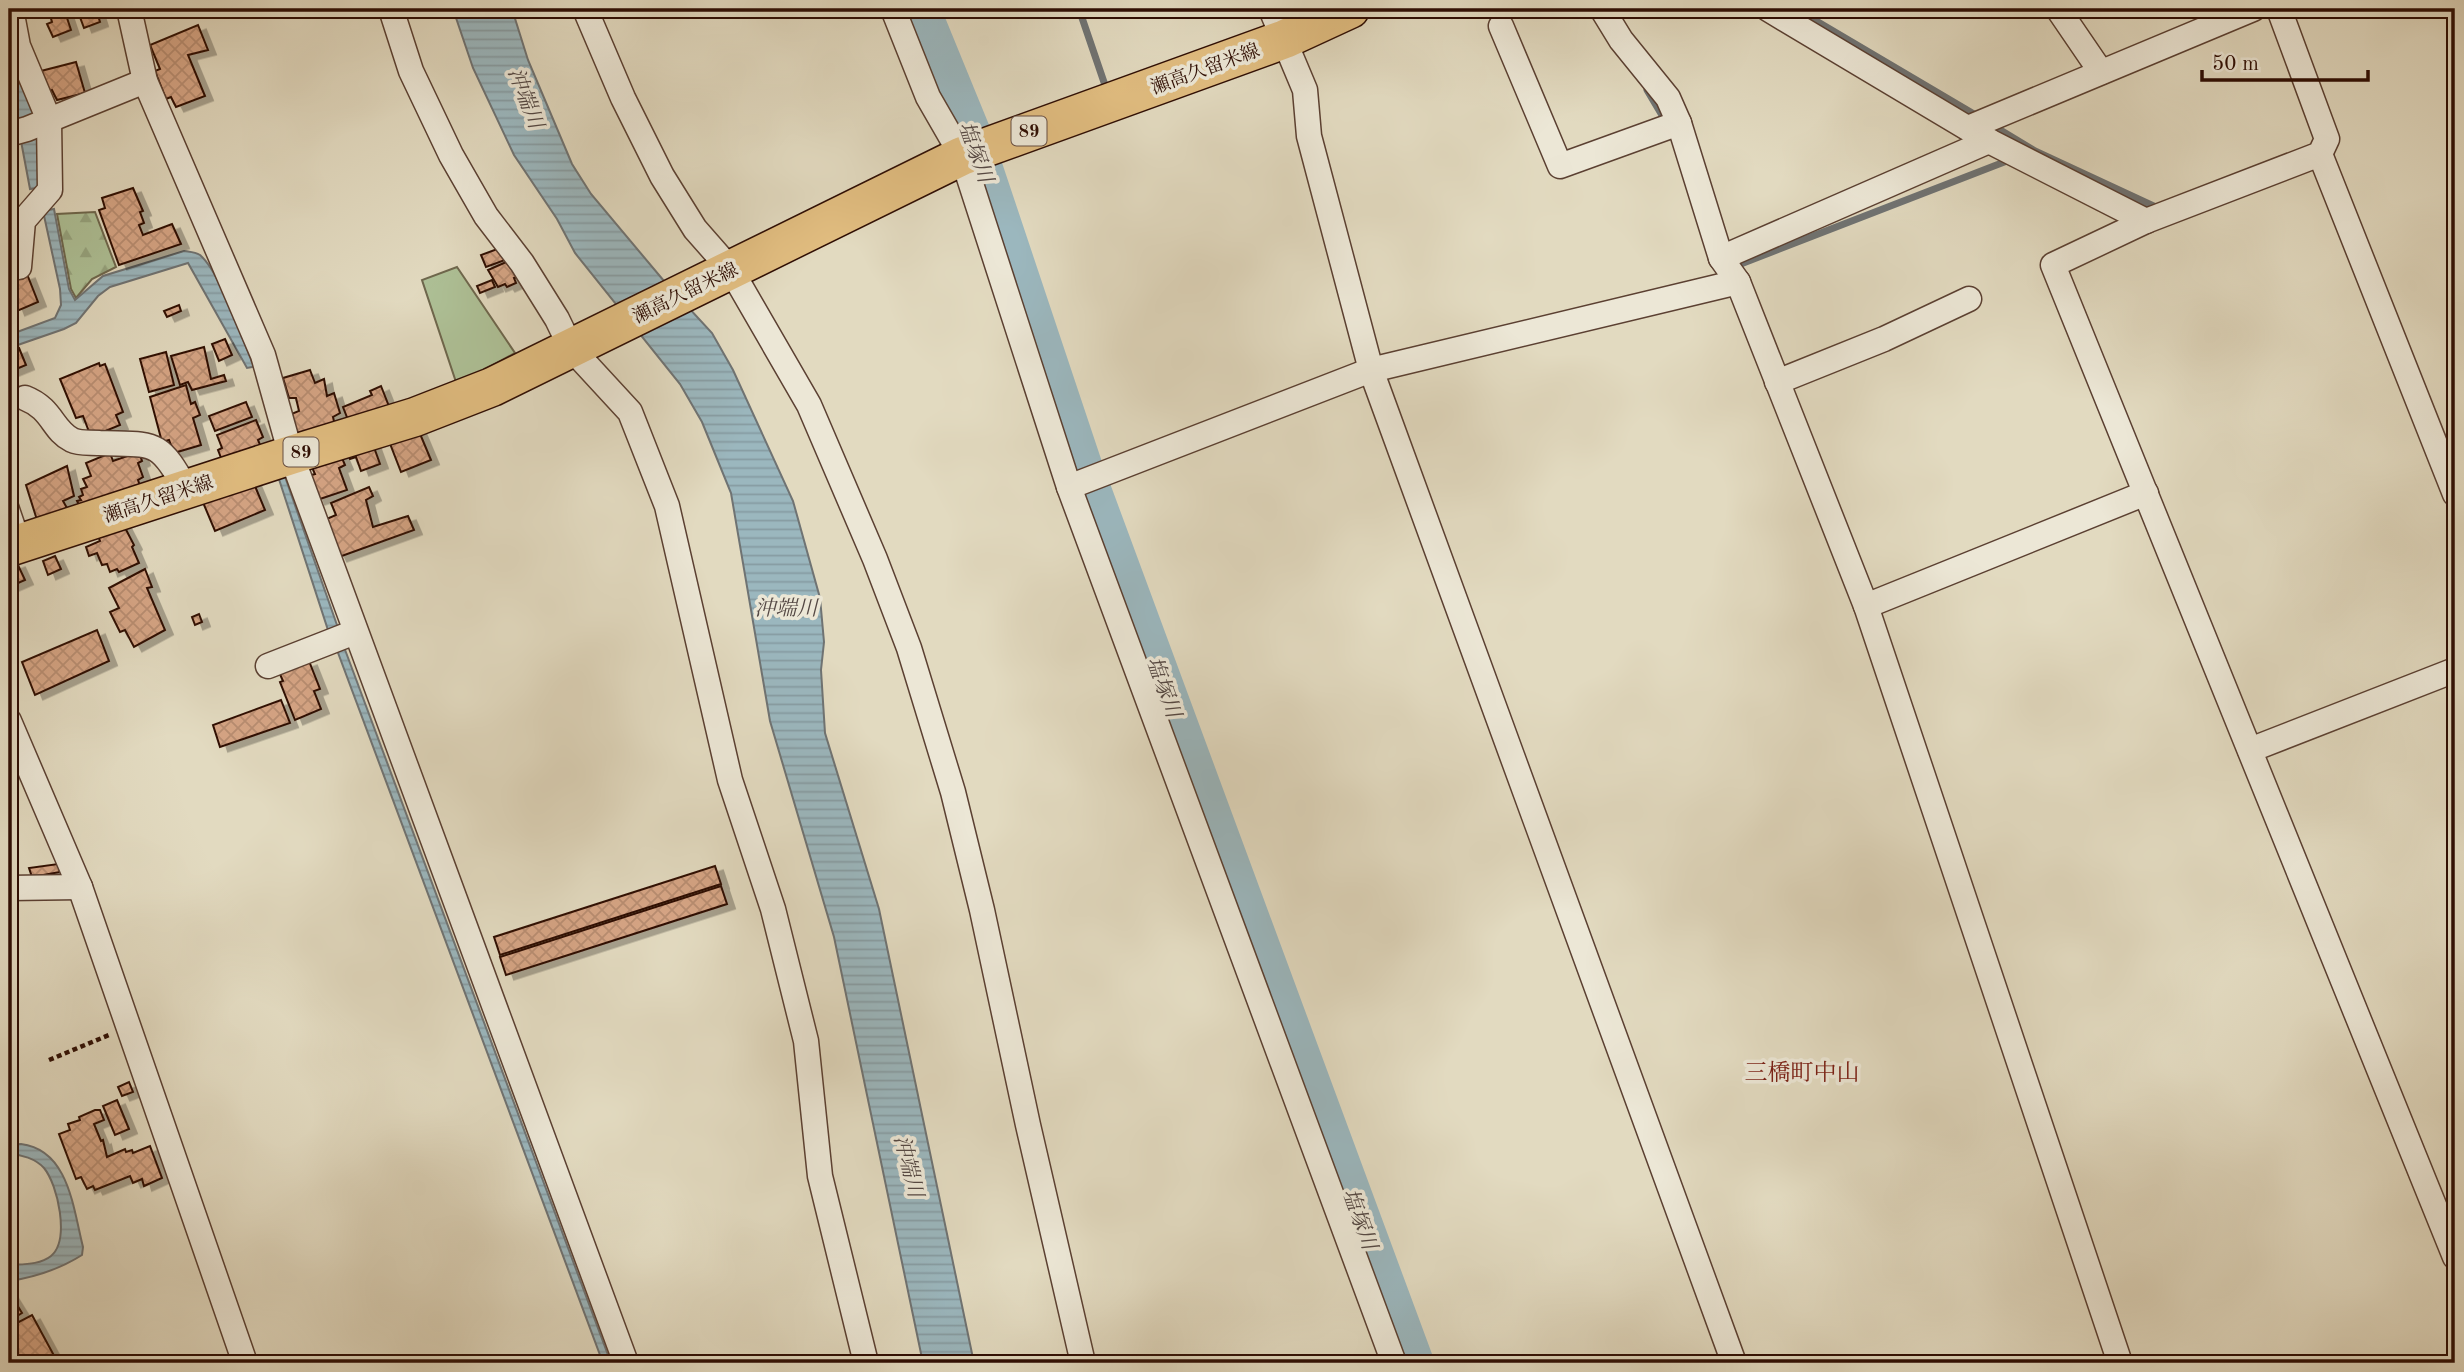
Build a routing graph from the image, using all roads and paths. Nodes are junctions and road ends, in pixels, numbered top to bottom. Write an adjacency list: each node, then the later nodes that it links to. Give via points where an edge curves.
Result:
1 (11, 9): 16 (street, via 19,46)
2 (128, 9): 15 (street)
3 (391, 9): 29 (street, via 411,71 451,155 486,216)
4 (585, 9): 26 (street, via 662,176)
5 (893, 9): 22 (street, via 928,97)
6 (1350, 9): 12 (main road, 瀬高久留米線 / 89)
7 (1602, 9): 17 (street, via 1668,98)
8 (1768, 9): 18 (street)
9 (2057, 9): 14 (street)
10 (2253, 9): 14 (street)
11 (2279, 9): 21 (street, via 2328,139)
12 (1278, 24): 22 (main road, 瀬高久留米線 / 89); 30 (street, via 1305,90 1309,136)
13 (1501, 26): 17 (street, via 1560,166)
14 (2101, 72): 18 (street)
15 (145, 81): 16 (street); 33 (street, via 263,355)
16 (49, 120): 19 (street); 25 (street, via 50,190 23,221)
17 (1679, 123): 24 (street)
18 (1968, 128): 20 (street)
19 (9, 133)
20 (1989, 141): 23 (street); 24 (street)
21 (2320, 154): 23 (street); 37 (street)
22 (962, 156): 26 (main road, 瀬高久留米線 / 89); 34 (street)
23 (2146, 221): 36 (street, via 2053,265)
24 (1721, 258): 27 (street)
25 (19, 267)
26 (724, 273): 29 (main road, 瀬高久留米線 / 89); 54 (street, via 809,405 909,648 953,792 982,910)
27 (1738, 282): 30 (street); 31 (street)
28 (1969, 299): 31 (street)
29 (579, 344): 33 (main road, 瀬高久留米線 / 89, via 492,387 415,417); 53 (street, via 630,412 667,506 730,780 773,909 806,1041 820,1176)
30 (1371, 370): 34 (street); 56 (street)
31 (1777, 382): 40 (street)
32 (25, 398): 35 (street, via 38,403 75,442 158,448)
33 (290, 455): 35 (main road, 瀬高久留米線 / 89); 41 (street)
34 (1069, 487): 55 (street)
35 (186, 489): 39 (main road, 瀬高久留米線 / 89)
36 (2146, 493): 40 (street); 45 (street)
37 (2455, 494)
38 (9, 497): 39 (lane)
39 (17, 544)
40 (1866, 606): 57 (street)
41 (355, 632): 42 (street); 52 (street)
42 (268, 666)
43 (2455, 670): 45 (street)
44 (9, 721): 46 (street)
45 (2250, 750): 50 (street)
46 (80, 887): 47 (street); 48 (street)
47 (9, 888)
48 (128, 1027): 49 (path); 51 (street)
49 (49, 1060)
50 (2455, 1257)
51 (245, 1363)
52 (626, 1363)
53 (866, 1363)
54 (1083, 1363)
55 (1394, 1363)
56 (1734, 1363)
57 (2120, 1363)

